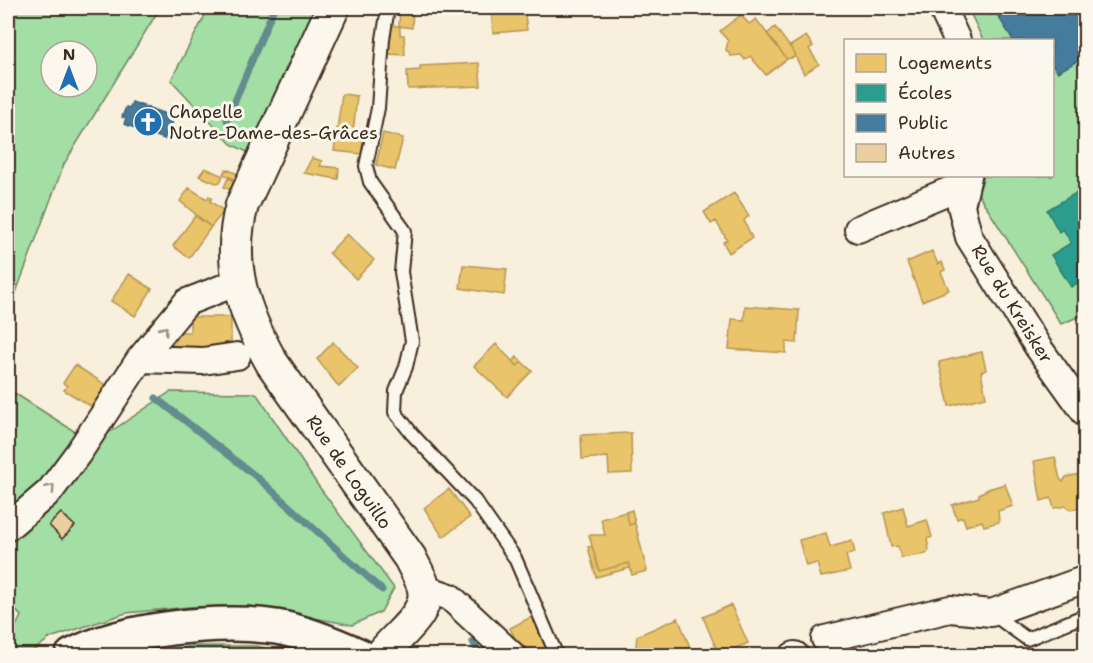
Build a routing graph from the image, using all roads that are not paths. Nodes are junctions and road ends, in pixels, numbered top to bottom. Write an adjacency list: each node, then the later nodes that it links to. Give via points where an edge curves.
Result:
1 (333, 8): 7 (street, Rue de Loguillo, via 242,205 235,231)
2 (388, 8): 21 (lane, via 378,108 366,166 370,182 405,231 401,272 412,341 396,391 396,412 475,501 515,558)
3 (942, 8): 4 (street)
4 (957, 39)
5 (966, 180): 6 (street, Rue du Kreisker); 10 (street, Rue du Kreisker, via 961,206 969,237 1038,347)
6 (858, 229)
7 (238, 282): 9 (street, one-way to 7, via 187,302); 13 (street, Rue de Loguillo, via 257,337 272,363 410,558)
8 (237, 356): 9 (street, via 203,361)
9 (140, 359): 11 (street, one-way to 9, via 50,490)
10 (1086, 414)
11 (8, 527)
12 (1085, 582): 14 (street)
13 (424, 588): 19 (street, via 424,602 417,615); 20 (street, via 450,597)
14 (991, 613): 15 (lane, via 1027,639); 16 (street, via 950,609)
15 (1086, 615)
16 (825, 639)
17 (72, 656): 18 (main road, via 134,634 210,624 277,627 332,643)
18 (360, 656)
19 (381, 656)
20 (513, 656)
21 (557, 656)

